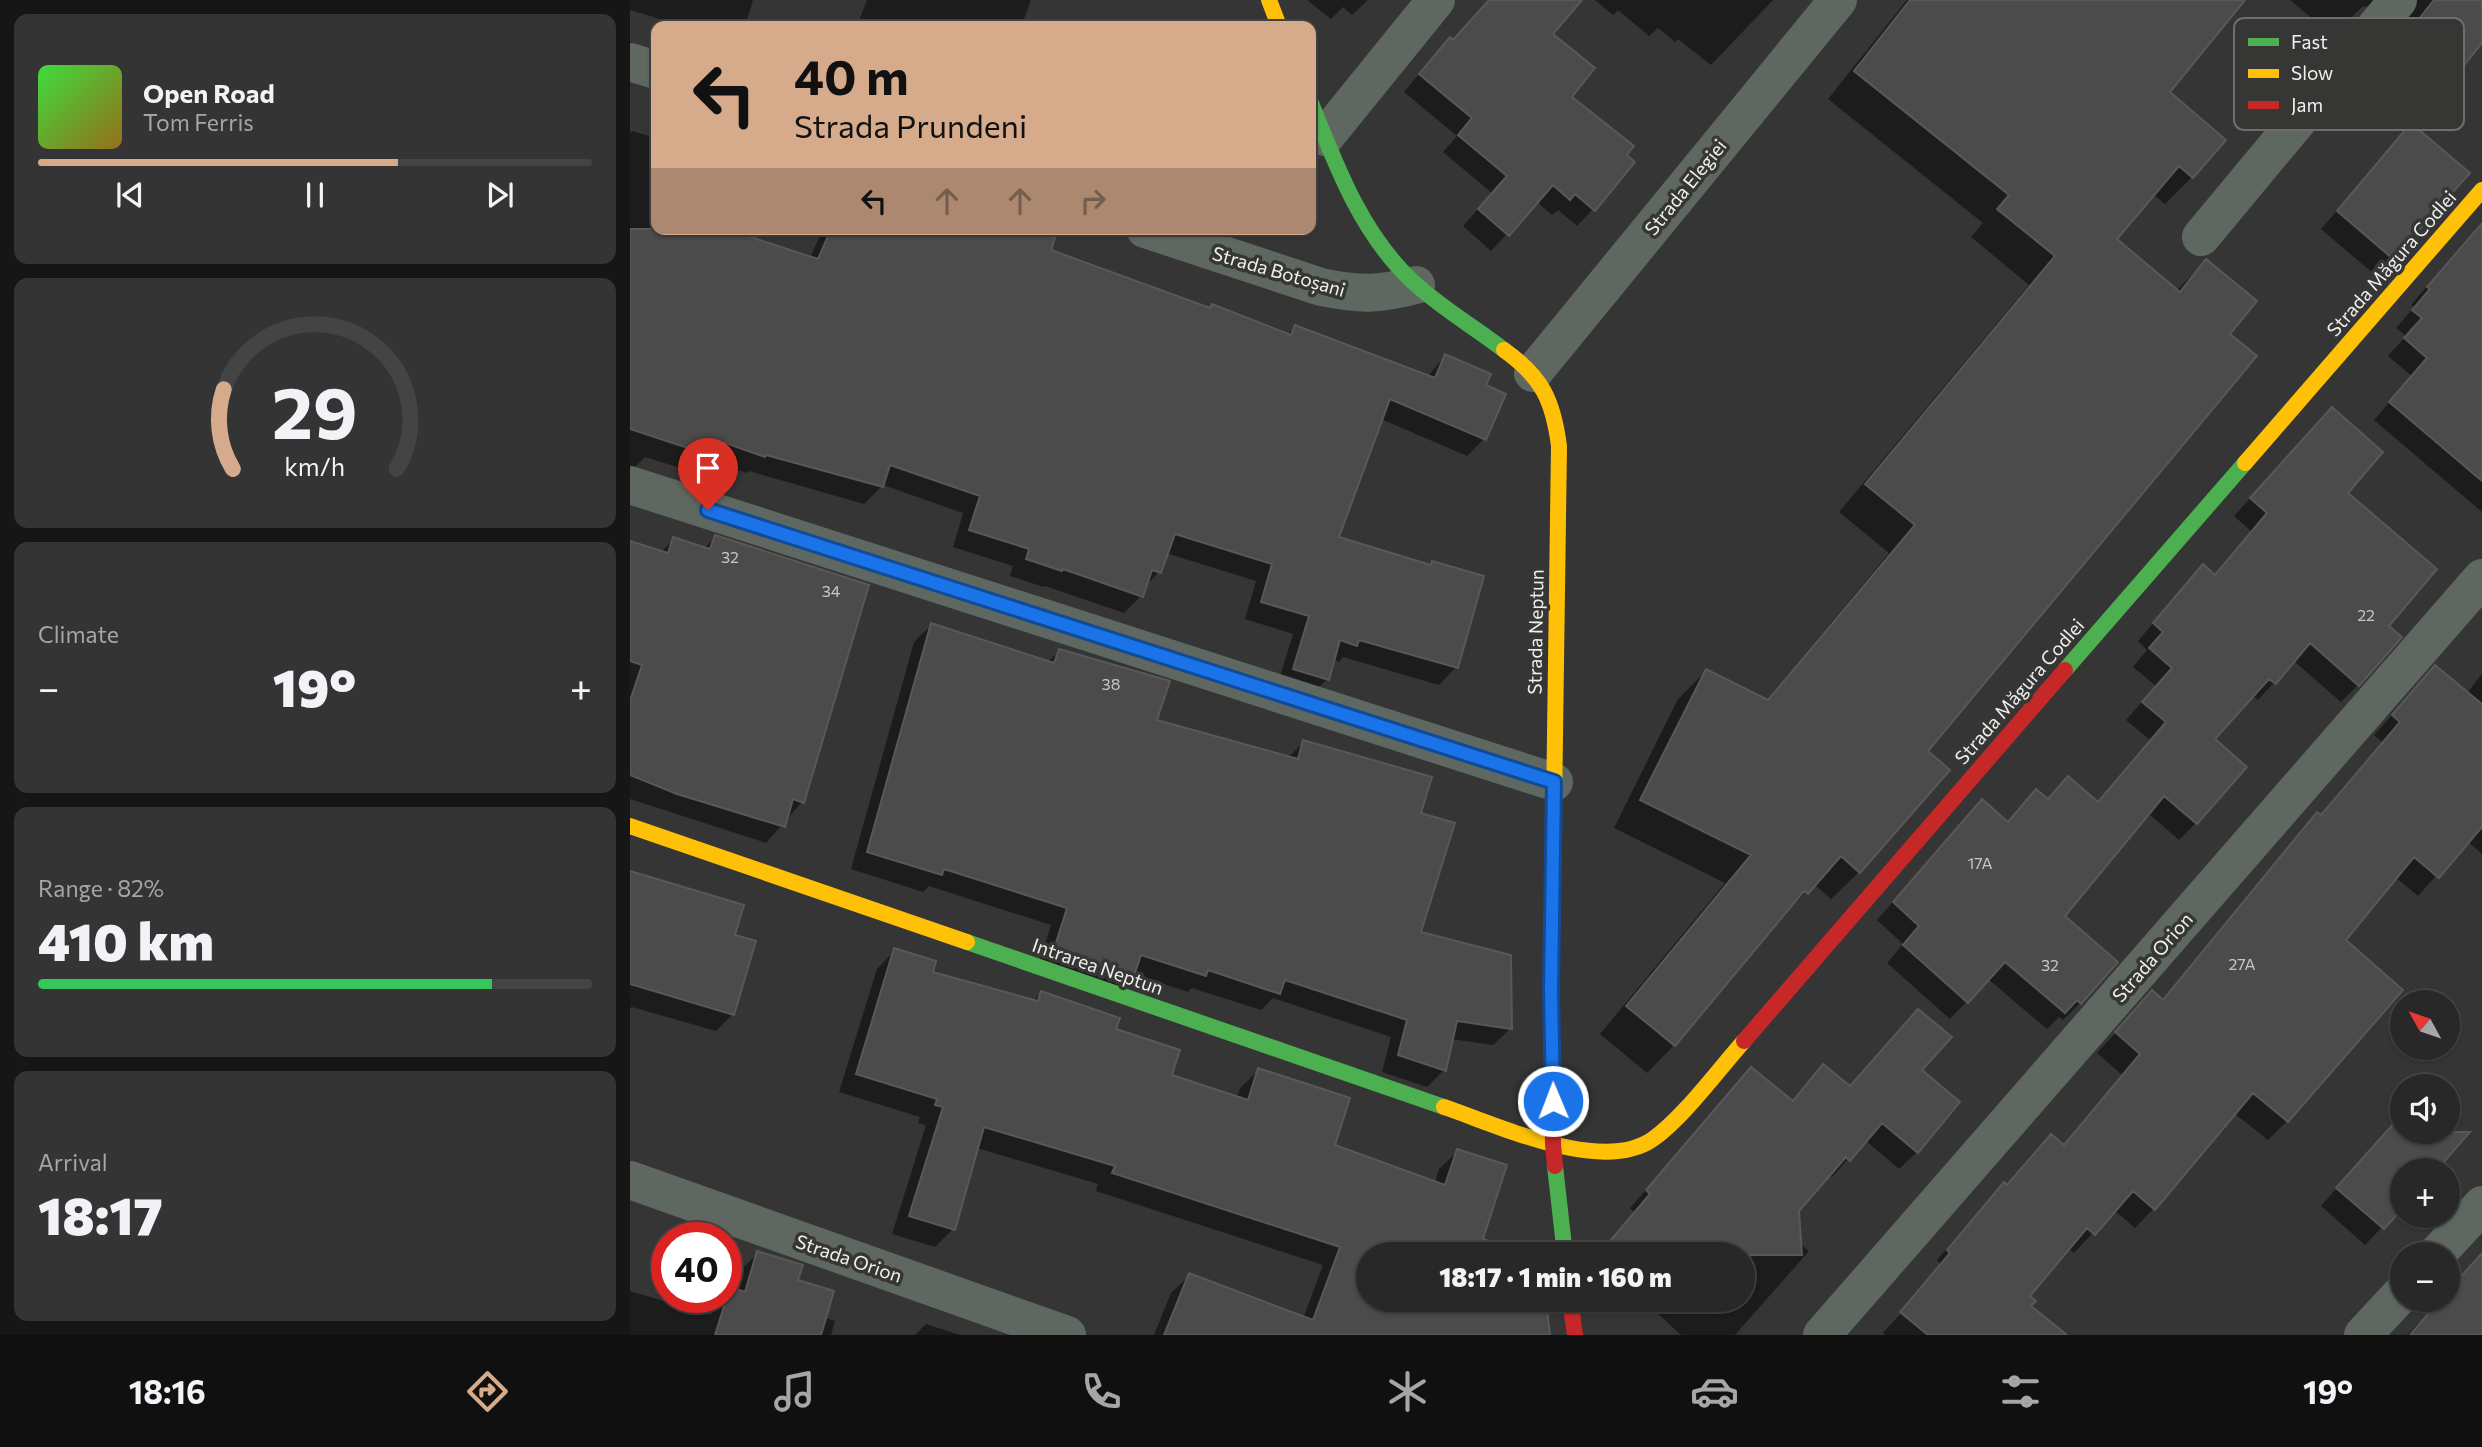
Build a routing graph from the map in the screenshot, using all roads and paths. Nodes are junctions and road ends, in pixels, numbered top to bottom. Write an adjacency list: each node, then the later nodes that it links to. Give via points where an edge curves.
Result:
1 (1269, 0): 6 (street)
2 (1436, 0): 9 (street)
3 (1838, 0): 15 (street, Strada Elegiei)
4 (2398, 0): 5 (street)
5 (2383, 18)
6 (1277, 21)
7 (630, 62): 8 (street)
8 (651, 68)
9 (1318, 120): 14 (street, Strada Neptun, via 1364,222)
10 (2289, 130): 13 (street)
11 (2482, 190): 20 (street, Strada Măgura Codlei, via 1686,1107 1653,1140 1624,1151 1595,1153)
12 (1163, 235): 14 (street, Strada Botoșani, via 1321,287 1366,294)
13 (2200, 237)
14 (1416, 285): 15 (street, Strada Neptun)
15 (1533, 373): 18 (street, Strada Neptun, via 1549,402 1559,446)
16 (630, 485): 18 (street)
17 (2482, 578): 29 (street, Strada Orion)
18 (1554, 782): 20 (street, Strada Neptun)
19 (630, 826): 20 (street, Intrarea Neptun)
20 (1553, 1144): 23 (street, Strada Neptun)
21 (630, 1180): 27 (street, Strada Orion)
22 (2482, 1205): 24 (street)
23 (1564, 1242)
24 (2449, 1242)
25 (2390, 1306): 30 (street)
26 (1571, 1312): 28 (street)
27 (1067, 1335)
28 (1574, 1335)
29 (1822, 1335)
30 (2363, 1335)

